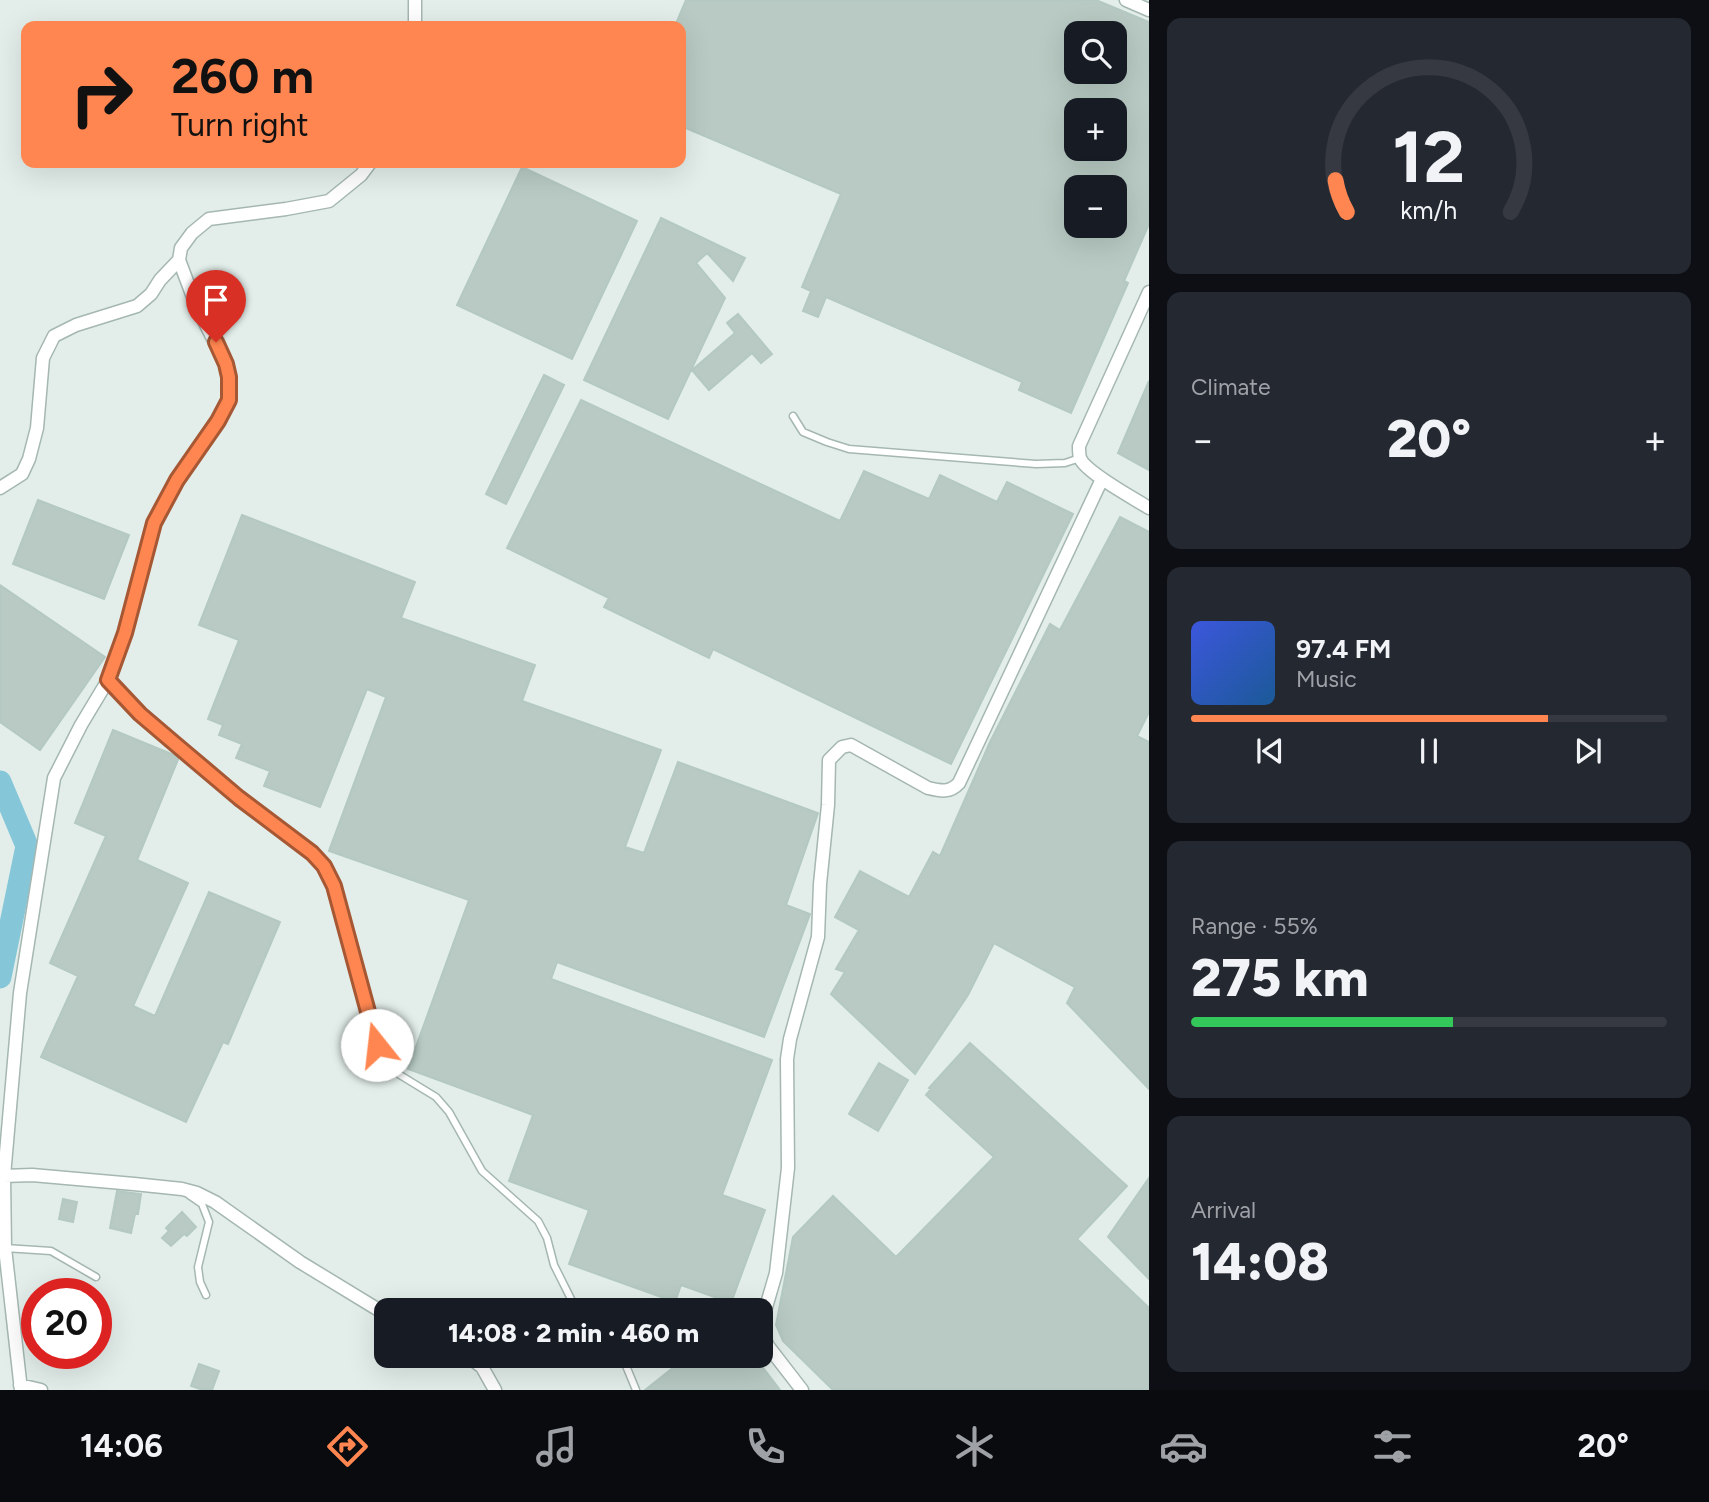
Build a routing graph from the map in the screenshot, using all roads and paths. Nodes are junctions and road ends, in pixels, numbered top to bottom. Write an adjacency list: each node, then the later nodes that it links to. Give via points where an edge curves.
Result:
1 (415, 0): 4 (street)
2 (1126, 0): 3 (street)
3 (1149, 10)
4 (415, 21)
5 (366, 168): 6 (street, via 329,201 209,219 186,241)
6 (179, 260): 11 (street, via 137,306 76,324 54,336 43,358 37,428 29,459 22,474); 13 (street, via 226,364 229,400 154,523)
7 (1149, 292): 9 (street, via 1079,446)
8 (793, 416): 9 (lane, via 803,432 849,449 1036,464)
9 (1080, 458): 10 (street)
10 (1102, 479): 12 (street); 27 (street, via 960,783 942,791 928,788 851,745 829,760 818,937 790,1039 788,1168 776,1273 762,1321 768,1346)
11 (0, 488)
12 (1149, 508)
13 (108, 680): 14 (street, via 54,778 20,993); 19 (lane, via 157,729 324,866 334,886 385,1061 436,1097 482,1171 538,1221)
14 (4, 1176): 15 (street); 16 (street)
15 (182, 1189): 18 (lane, via 202,1204 209,1222 198,1267); 20 (street, via 215,1202)
16 (5, 1248): 17 (lane, via 51,1251); 23 (street)
17 (96, 1277)
18 (206, 1295)
19 (570, 1298)
20 (374, 1307)
21 (483, 1368): 25 (street)
22 (627, 1368): 26 (lane)
23 (21, 1387): 24 (street)
24 (41, 1390)
25 (495, 1390)
26 (636, 1390)
27 (802, 1390)

